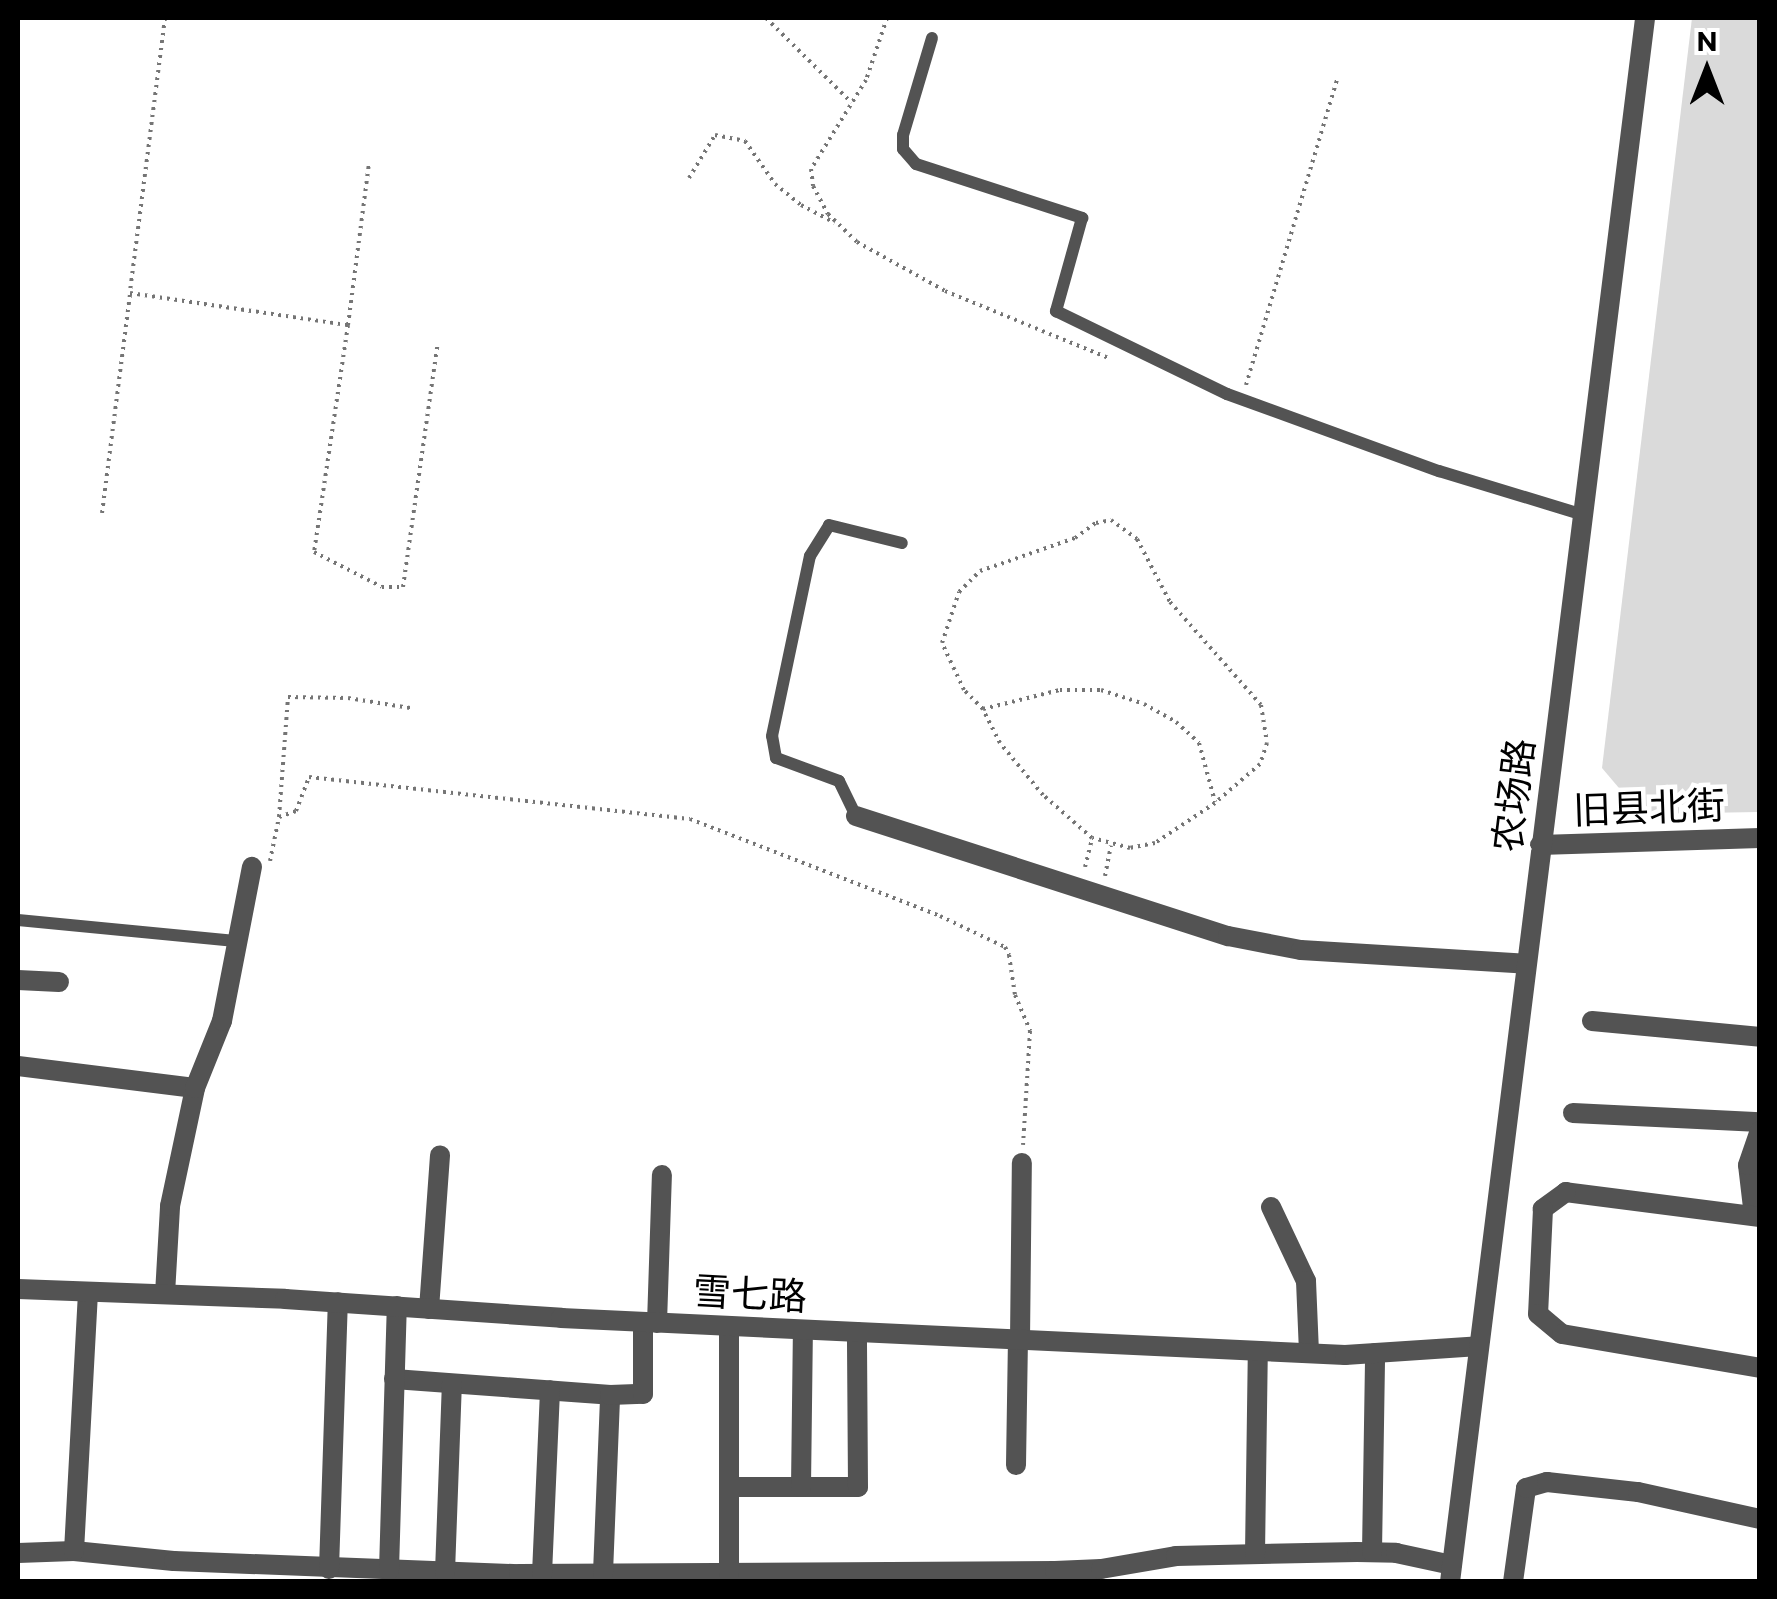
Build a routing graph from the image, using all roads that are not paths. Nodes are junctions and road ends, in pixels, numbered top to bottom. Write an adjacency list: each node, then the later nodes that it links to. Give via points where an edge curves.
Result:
1 (1646, 18): 3 (street, 农场路)
2 (932, 38): 3 (lane, via 903,149 916,164 1082,218 1056,312 1242,399)
3 (1584, 514): 7 (street, 农场路)
4 (902, 543): 5 (lane, via 828,525 810,556 772,736 776,758 839,782)
5 (856, 816): 11 (street, via 1228,936 1301,950)
6 (1760, 838): 7 (street, 旧县北街)
7 (1540, 845): 11 (street, 农场路)
8 (252, 867): 10 (street)
9 (18, 920): 10 (lane)
10 (238, 941): 17 (street, via 222,1020)
11 (1527, 964): 37 (street, 农场路)
12 (18, 980): 13 (street)
13 (59, 982)
14 (1592, 1021): 15 (street)
15 (1760, 1037)
16 (18, 1066): 17 (street)
17 (195, 1088): 28 (street, via 170,1206)
18 (1573, 1114): 19 (street)
19 (1760, 1122)
20 (1760, 1131): 25 (street, via 1748,1165)
21 (440, 1155): 31 (street)
22 (1022, 1163): 36 (street)
23 (662, 1175): 32 (street)
24 (1271, 1208): 39 (street, via 1306,1281)
25 (1757, 1216): 41 (street, via 1566,1192 1543,1209 1538,1314 1562,1334)
26 (18, 1289): 27 (street, 雪七路)
27 (88, 1292): 28 (street, 雪七路); 50 (street)
28 (165, 1294): 29 (street, 雪七路)
29 (338, 1302): 30 (street, 雪七路); 54 (street)
30 (396, 1306): 31 (street, 雪七路); 42 (street)
31 (429, 1309): 32 (street, 雪七路)
32 (650, 1322): 33 (street, 雪七路); 45 (street, via 642,1394)
33 (729, 1326): 34 (street, 雪七路); 47 (street)
34 (802, 1330): 35 (street, 雪七路); 48 (street)
35 (857, 1332): 36 (street, 雪七路); 48 (street, via 858,1486)
36 (1019, 1340): 38 (street, 雪七路); 46 (street)
37 (1479, 1346): 40 (street, 雪七路); 60 (street, 农场路)
38 (1258, 1351): 39 (street, 雪七路); 53 (street)
39 (1308, 1353): 40 (street, 雪七路)
40 (1376, 1353): 52 (street)
41 (1760, 1368)
42 (394, 1379): 43 (street); 55 (street)
43 (452, 1384): 44 (street); 56 (street)
44 (550, 1390): 45 (street); 59 (street)
45 (610, 1395): 58 (street)
46 (1016, 1465)
47 (729, 1487): 48 (street); 57 (street)
48 (801, 1487)
49 (1760, 1519): 61 (street, via 1638,1492 1548,1482 1526,1488)
50 (74, 1551): 51 (street); 54 (street)
51 (18, 1552)
52 (1372, 1552): 53 (street); 60 (street)
53 (1255, 1554): 57 (street, via 1176,1556 1101,1569)
54 (329, 1568): 55 (street)
55 (388, 1570): 56 (street)
56 (444, 1572): 59 (street)
57 (729, 1572): 58 (street)
58 (603, 1573): 59 (street)
59 (542, 1574)
60 (1452, 1574)
61 (1513, 1582)

